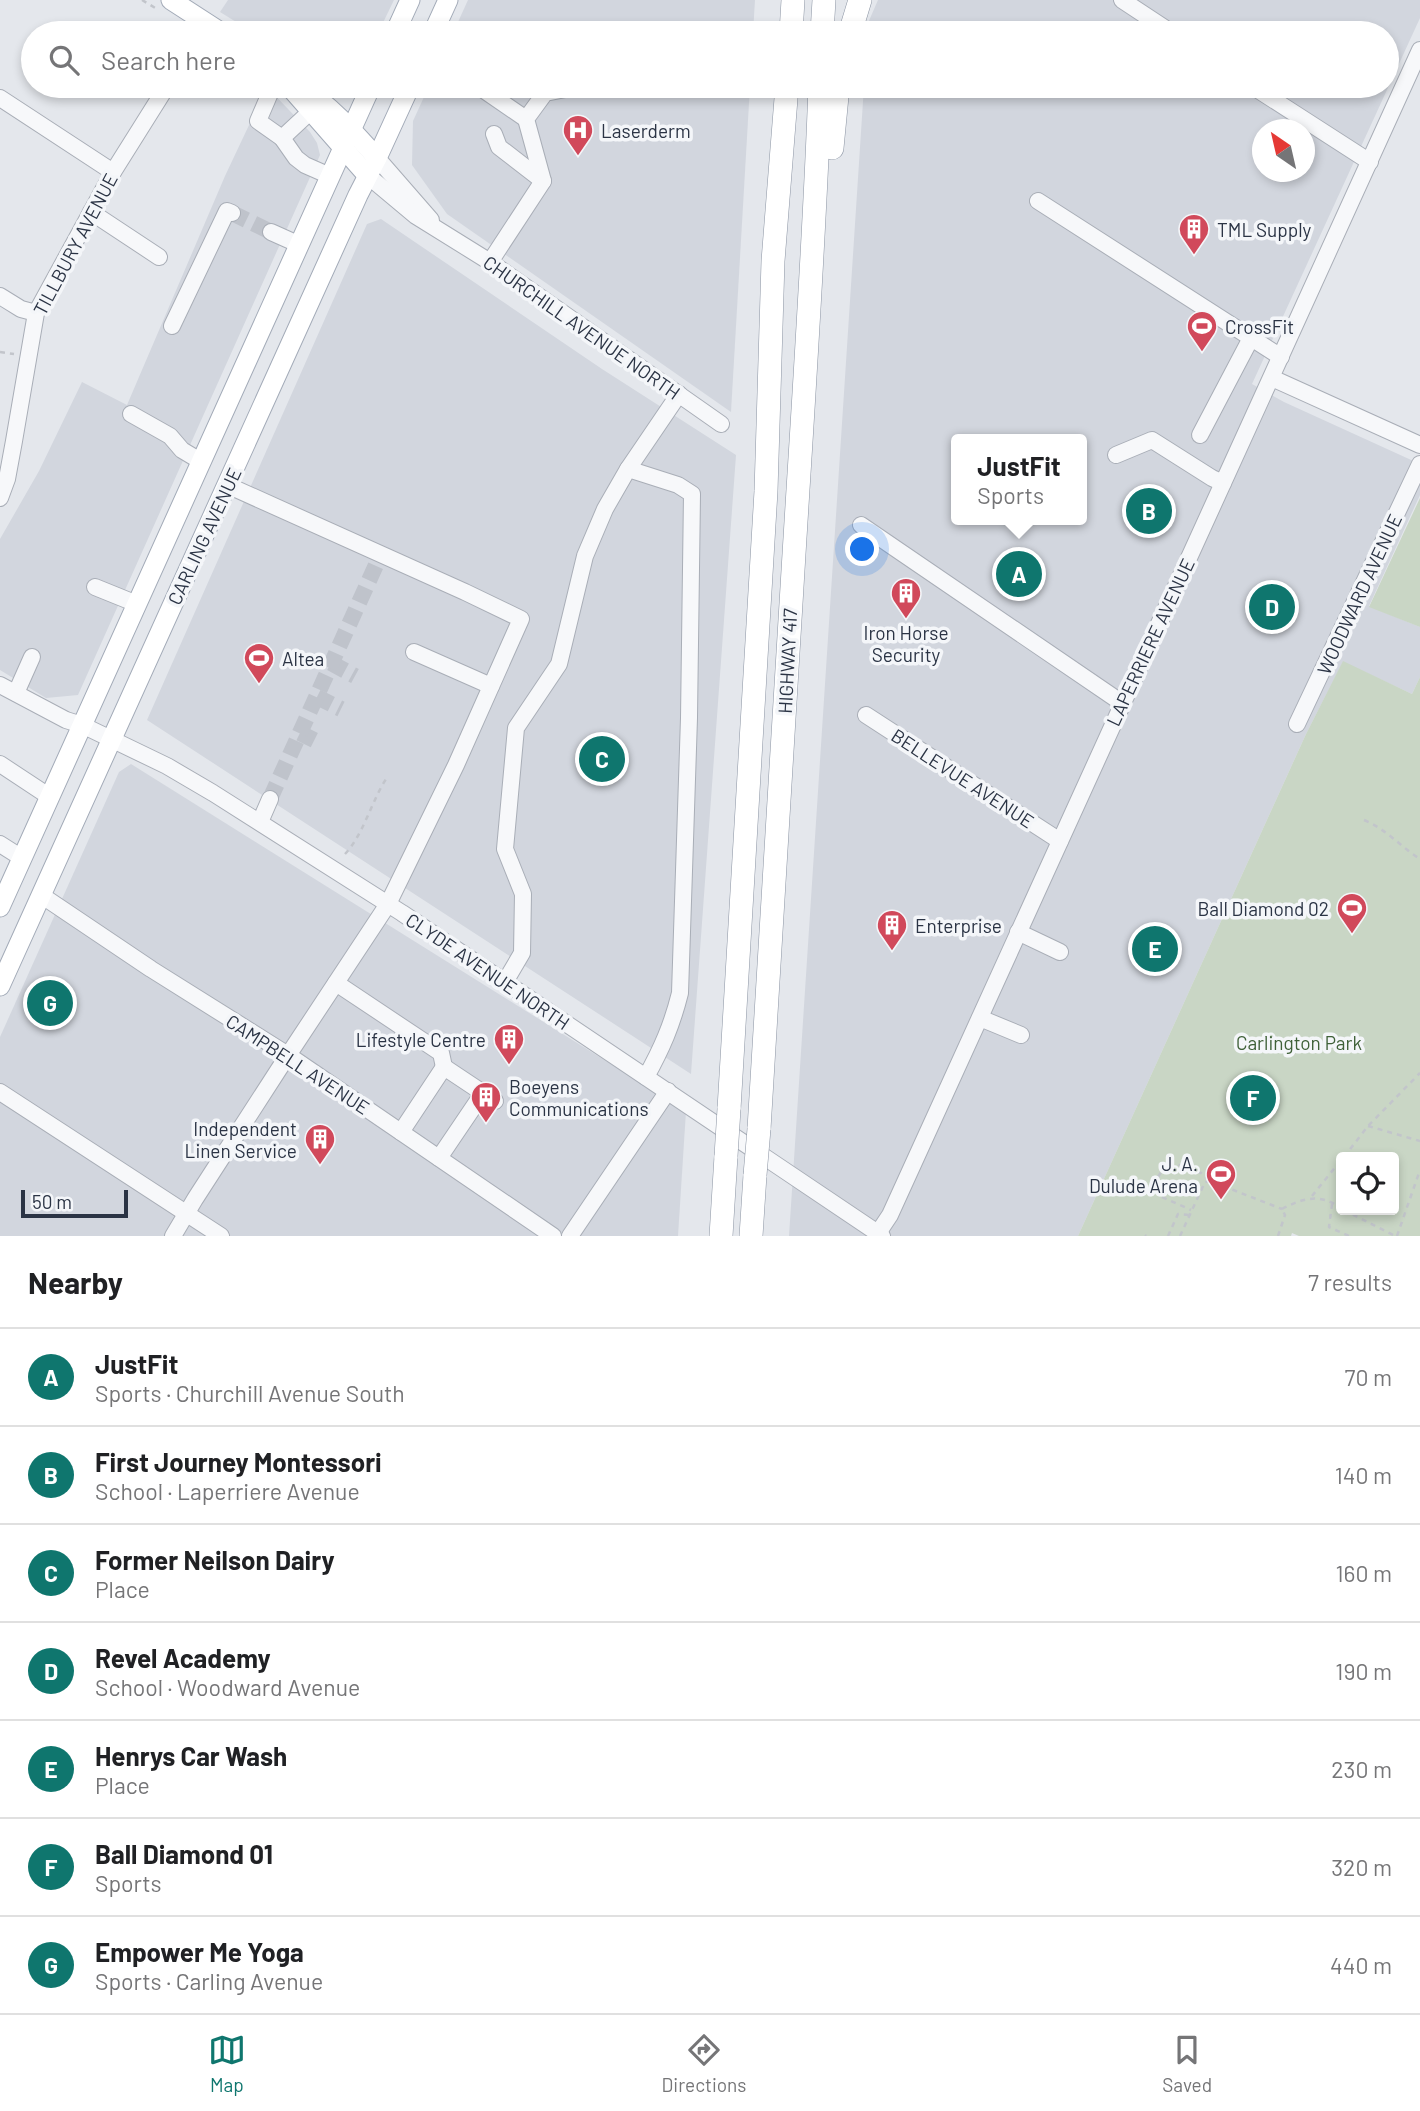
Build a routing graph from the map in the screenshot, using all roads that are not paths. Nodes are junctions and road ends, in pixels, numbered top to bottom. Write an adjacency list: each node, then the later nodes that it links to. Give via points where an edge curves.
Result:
1 (171, 0): 8 (main road)
2 (410, 0): 9 (main road)
3 (448, 0): 10 (main road)
4 (793, 0): 11 (highway)
5 (824, 0): 12 (highway)
6 (860, 0): 13 (highway)
7 (1122, 0): 14 (street)
8 (198, 21)
9 (400, 21)
10 (438, 21)
11 (792, 21)
12 (823, 21)
13 (854, 21)
14 (1154, 21)
15 (1420, 50): 16 (street, LAPERRIERE AVENUE)
16 (1399, 97)
17 (0, 98): 39 (street)
18 (159, 98): 39 (street, TILLBURY AVENUE)
19 (267, 98): 35 (street, via 258,121)
20 (300, 98): 31 (main road, CHURCHILL AVENUE NORTH)
21 (316, 98): 33 (main road, CHURCHILL AVENUE NORTH)
22 (366, 98): 33 (main road, CARLING AVENUE)
23 (404, 98): 38 (main road, CARLING AVENUE)
24 (495, 98): 32 (street)
25 (541, 98): 32 (street)
26 (786, 98): 111 (highway, bridge, via 773,261 766,491)
27 (820, 98): 42 (highway, HIGHWAY 417)
28 (837, 98): 42 (highway, via 831,150)
29 (1271, 98): 37 (street)
30 (1399, 98): 37 (street, LAPERRIERE AVENUE)
31 (311, 111): 35 (street); 36 (main road, CHURCHILL AVENUE NORTH)
32 (526, 119): 41 (street)
33 (351, 129): 36 (main road, CARLING AVENUE); 38 (main road, CHURCHILL AVENUE NORTH)
34 (494, 134): 41 (street, via 499,147)
35 (282, 138): 40 (street, via 304,165)
36 (343, 148): 38 (main road, CHURCHILL AVENUE NORTH); 40 (main road, CARLING AVENUE)
37 (1370, 162): 54 (street, LAPERRIERE AVENUE)
38 (372, 166): 49 (street, CHURCHILL AVENUE NORTH, via 416,216); 66 (main road, CARLING AVENUE)
39 (113, 172): 44 (street, TILLBURY AVENUE)
40 (330, 177): 47 (main road, CARLING AVENUE)
41 (543, 181): 49 (street)
42 (816, 190): 112 (highway, HIGHWAY 417, bridge)
43 (1038, 201): 53 (street)
44 (91, 212): 48 (street); 51 (street, TILLBURY AVENUE)
45 (232, 213): 52 (street, via 227,211)
46 (271, 232): 47 (street)
47 (300, 245): 62 (main road, CARLING AVENUE)
48 (159, 257)
49 (490, 262): 56 (street, CHURCHILL AVENUE NORTH)
50 (0, 296): 51 (street)
51 (36, 313): 67 (street, TILLBURY AVENUE)
52 (172, 326)
53 (1251, 338): 54 (street); 59 (street)
54 (1281, 357): 55 (street, LAPERRIERE AVENUE)
55 (1272, 378): 60 (street); 65 (street, LAPERRIERE AVENUE)
56 (679, 394): 58 (street, CHURCHILL AVENUE NORTH); 64 (street)
57 (131, 414): 62 (street)
58 (721, 424)
59 (1200, 435)
60 (1420, 445)
61 (1116, 456): 65 (street, via 1152,440)
62 (202, 461): 70 (main road, CARLING AVENUE)
63 (1420, 464): 78 (street, WOODWARD AVENUE)
64 (628, 469): 93 (street, via 586,556 559,664 516,728 505,849 523,894 522,953); 100 (street, via 692,494 680,993 673,1024)
65 (1223, 483): 76 (street, LAPERRIERE AVENUE)
66 (227, 485): 74 (street, via 326,538 521,619); 80 (main road, CARLING AVENUE)
67 (0, 498)
68 (862, 525): 76 (street)
69 (95, 587): 70 (street)
70 (137, 604): 79 (main road, CARLING AVENUE)
71 (414, 652): 74 (street)
72 (32, 657): 75 (street)
73 (0, 685): 75 (street, CLYDE AVENUE NORTH)
74 (491, 686): 89 (street)
75 (16, 693): 79 (street, CLYDE AVENUE NORTH)
76 (1122, 703): 85 (street, LAPERRIERE AVENUE)
77 (866, 715): 85 (street, BELLEVUE AVENUE)
78 (1297, 724)
79 (82, 725): 80 (street, CLYDE AVENUE NORTH); 82 (main road, CARLING AVENUE)
80 (112, 740): 84 (street, CLYDE AVENUE NORTH, via 167,766); 88 (main road, CARLING AVENUE)
81 (0, 764): 82 (street)
82 (50, 797): 87 (main road, CARLING AVENUE)
83 (270, 799): 84 (street)
84 (260, 822): 89 (street, CLYDE AVENUE NORTH)
85 (1060, 841): 91 (street, LAPERRIERE AVENUE)
86 (0, 844): 87 (street)
87 (22, 858): 90 (main road, CARLING AVENUE)
88 (41, 895): 95 (main road, CARLING AVENUE); 98 (street, CAMPBELL AVENUE, via 150,970)
89 (388, 904): 93 (street, CLYDE AVENUE NORTH); 94 (street)
90 (0, 907)
91 (1018, 932): 92 (street); 96 (street, LAPERRIERE AVENUE)
92 (1060, 952)
93 (505, 982): 100 (street, CLYDE AVENUE NORTH)
94 (336, 983): 98 (street); 99 (street, via 441,1052)
95 (0, 986)
96 (980, 1018): 97 (street); 106 (street, LAPERRIERE AVENUE)
97 (1021, 1035)
98 (288, 1055): 103 (street, CAMPBELL AVENUE); 105 (street)
99 (444, 1067): 103 (street); 104 (street, via 489,1097)
100 (646, 1077): 102 (street, CLYDE AVENUE NORTH)
101 (0, 1091): 105 (street)
102 (668, 1091): 106 (street, CLYDE AVENUE NORTH); 110 (street)
103 (401, 1132): 104 (street, CAMPBELL AVENUE)
104 (439, 1158): 109 (street, CAMPBELL AVENUE)
105 (187, 1212): 107 (street); 108 (street)
106 (880, 1235)
107 (173, 1236)
108 (221, 1236)
109 (553, 1236)
110 (570, 1236)
111 (721, 1236)
112 (751, 1236)

